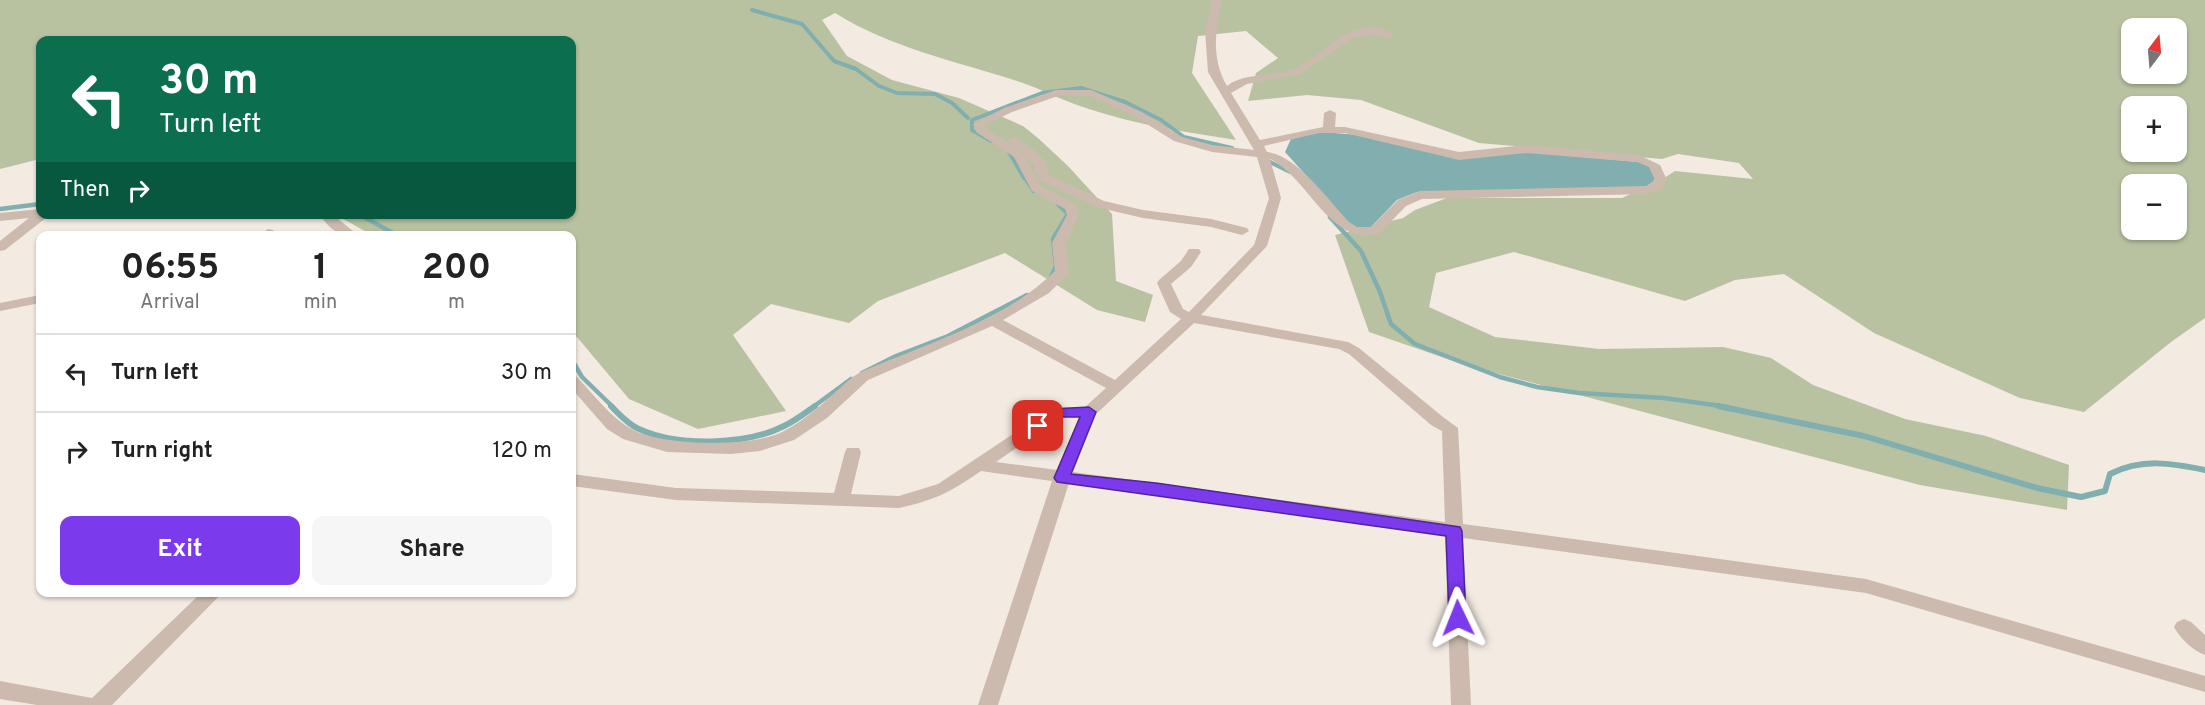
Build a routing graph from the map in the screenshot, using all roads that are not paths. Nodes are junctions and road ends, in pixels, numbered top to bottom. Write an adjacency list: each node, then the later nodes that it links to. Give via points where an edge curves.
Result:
1 (1217, 0): 3 (street, via 1210,31 1210,56 1213,72)
2 (1389, 35): 3 (street, via 1351,33 1296,72 1245,81)
3 (1226, 91): 7 (street)
4 (1330, 113): 6 (street)
5 (976, 119): 7 (street, via 1050,95 1080,92 1138,114 1178,139 1242,153); 13 (street, via 1027,149 1041,164 1044,177 1092,202); 19 (street, via 980,130 1019,155 1036,188 1071,207 1073,215 1059,243 1062,272 1044,290)
6 (1329, 130): 7 (street); 7 (street, via 1362,132 1459,156 1526,149 1638,159 1654,165 1661,180 1648,190 1420,195 1402,202 1374,231 1365,232 1344,225 1290,166)
7 (1259, 149): 18 (street, via 1275,198 1260,246)
8 (36, 214): 9 (street)
9 (0, 217)
10 (36, 218): 14 (street)
11 (329, 219): 12 (street)
12 (344, 231)
13 (1242, 231)
14 (1, 245)
15 (1194, 252): 18 (street, via 1164,283 1176,312)
16 (36, 300): 17 (street)
17 (0, 307)
18 (1191, 318): 21 (street); 28 (street, via 1343,345 1449,428)
19 (992, 320): 20 (street, via 863,377 821,414 788,435 760,445 667,446 638,438 614,425); 21 (street)
20 (576, 384)
21 (1115, 386): 22 (street)
22 (1089, 412): 24 (street, via 1058,412); 25 (street)
23 (853, 452): 27 (street)
24 (978, 465): 25 (street); 27 (street, via 944,488 917,498 899,502)
25 (1062, 478): 28 (street); 36 (street)
26 (576, 481): 27 (street, via 676,494)
27 (841, 500)
28 (1454, 531): 32 (street, via 1866,586); 37 (street)
29 (209, 597): 35 (street)
30 (2184, 627): 31 (street)
31 (2205, 647)
32 (2205, 684)
33 (0, 690): 34 (street)
34 (87, 705)
35 (99, 705)
36 (988, 705)
37 (1461, 705)

